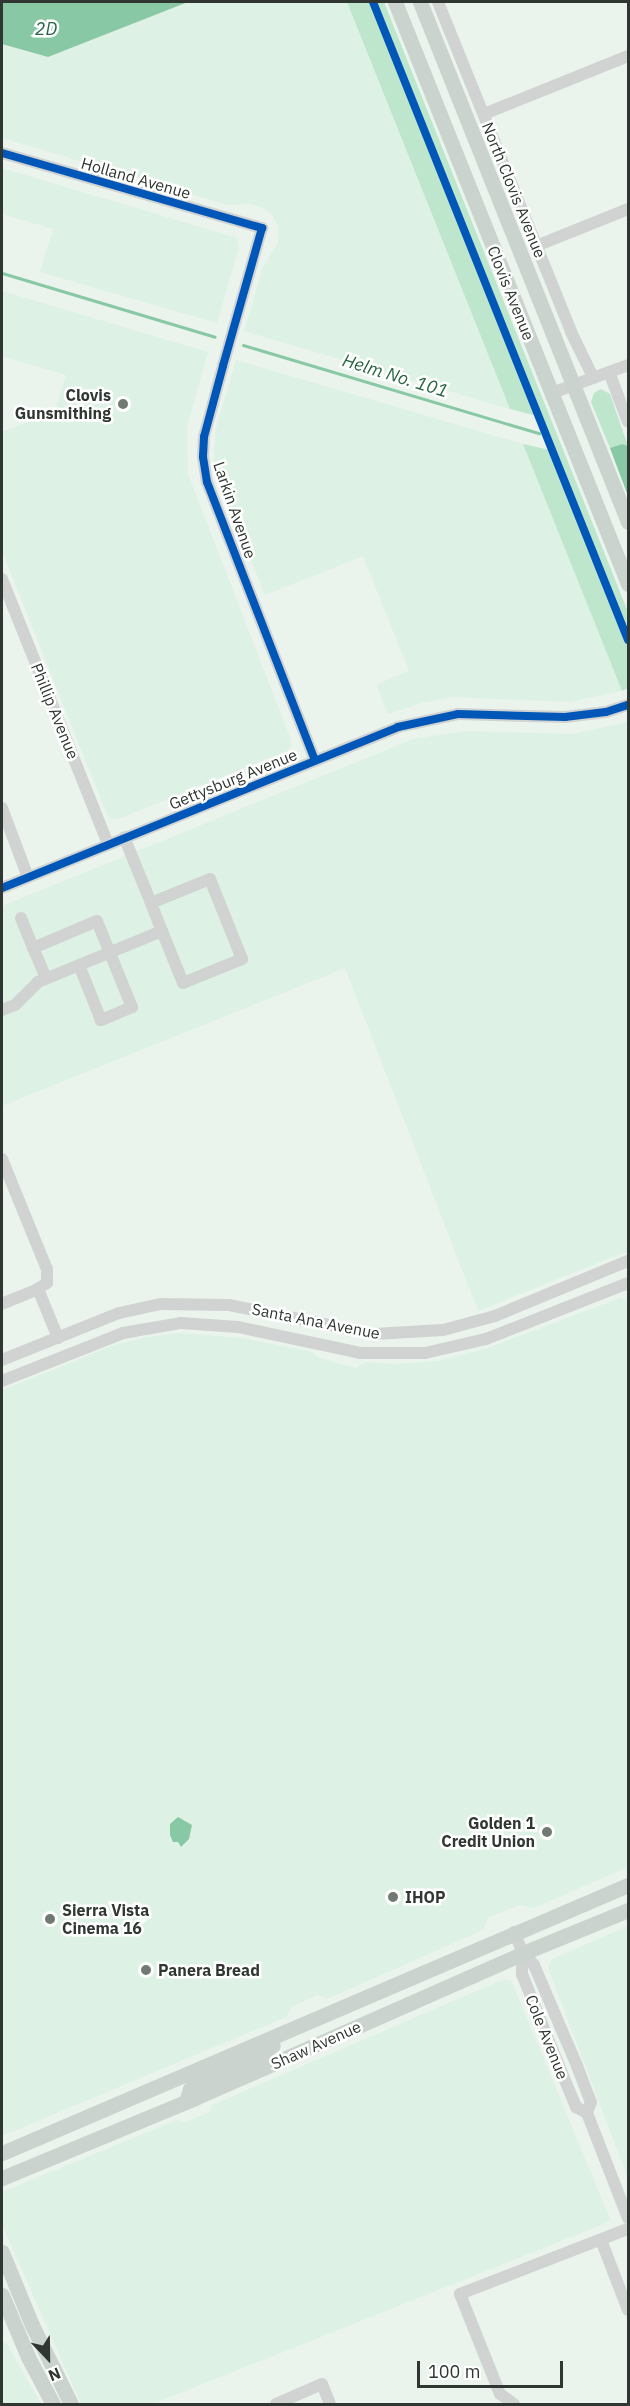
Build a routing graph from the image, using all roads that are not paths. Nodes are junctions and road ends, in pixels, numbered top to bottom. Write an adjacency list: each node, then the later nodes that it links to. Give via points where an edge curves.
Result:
1 (395, 2): 14 (main road, Clovis Avenue)
2 (420, 2): 13 (main road, Clovis Avenue)
3 (438, 2): 5 (street, North Clovis Avenue)
4 (628, 56): 5 (street)
5 (484, 114): 9 (street, North Clovis Avenue)
6 (2, 153): 8 (street, Holland Avenue)
7 (628, 209): 9 (street)
8 (262, 228): 20 (street, Larkin Avenue, via 222,366 204,437 203,457 207,482)
9 (536, 246): 12 (street, North Clovis Avenue)
10 (628, 365): 11 (street)
11 (609, 372): 12 (street); 15 (street)
12 (593, 377): 13 (street)
13 (573, 384): 14 (street); 16 (main road, Clovis Avenue)
14 (552, 393): 18 (main road, Clovis Avenue)
15 (628, 422)
16 (628, 522)
17 (2, 579): 23 (street, Phillip Avenue)
18 (628, 584)
19 (628, 705): 20 (street, Gettysburg Avenue, via 566,717 479,713 441,716 398,727)
20 (315, 760): 22 (street, Gettysburg Avenue)
21 (2, 808): 24 (street)
22 (124, 837): 23 (street, Gettysburg Avenue); 26 (street)
23 (108, 844): 24 (street, Gettysburg Avenue)
24 (28, 877): 25 (street, Gettysburg Avenue)
25 (2, 888)
26 (151, 903): 28 (street); 28 (street, via 210,879 242,959 183,983)
27 (21, 918): 29 (street)
28 (162, 931): 30 (street)
29 (33, 948): 30 (street, via 97,921); 32 (street)
30 (110, 953): 31 (street); 31 (street, via 132,1007 101,1020)
31 (79, 965): 32 (street)
32 (46, 978): 33 (street, via 15,1005)
33 (2, 1010)
34 (2, 1158): 37 (street, via 47,1269 47,1282)
35 (628, 1261): 39 (street, Santa Ana Avenue, via 495,1316 443,1330 374,1334 242,1307 186,1303 119,1313)
36 (628, 1283): 41 (street, Santa Ana Avenue, via 486,1339 425,1353 360,1353 238,1327 181,1323 123,1333)
37 (38, 1289): 38 (street); 39 (street)
38 (2, 1304)
39 (58, 1338): 40 (street, Santa Ana Avenue)
40 (2, 1360)
41 (2, 1381)
42 (628, 1885): 44 (main road, Shaw Avenue)
43 (628, 1910): 45 (main road, Shaw Avenue)
44 (514, 1932): 45 (street, Cole Avenue); 46 (main road, Shaw Avenue)
45 (522, 1953): 47 (main road, Shaw Avenue); 50 (street, Cole Avenue, via 534,1965 577,2066 591,2102 587,2113)
46 (292, 2030): 47 (main road, via 256,2058 195,2085); 48 (main road, Shaw Avenue)
47 (186, 2102): 49 (main road, Shaw Avenue)
48 (2, 2153)
49 (2, 2178)
50 (628, 2218)
51 (628, 2229): 52 (street)
52 (601, 2240): 55 (street); 60 (street, via 460,2294 500,2394)
53 (2, 2252): 57 (main road)
54 (2, 2295): 56 (main road)
55 (628, 2310)
56 (53, 2404)
57 (71, 2404)
58 (276, 2404): 59 (street, via 322,2384)
59 (330, 2404)
60 (514, 2404)

